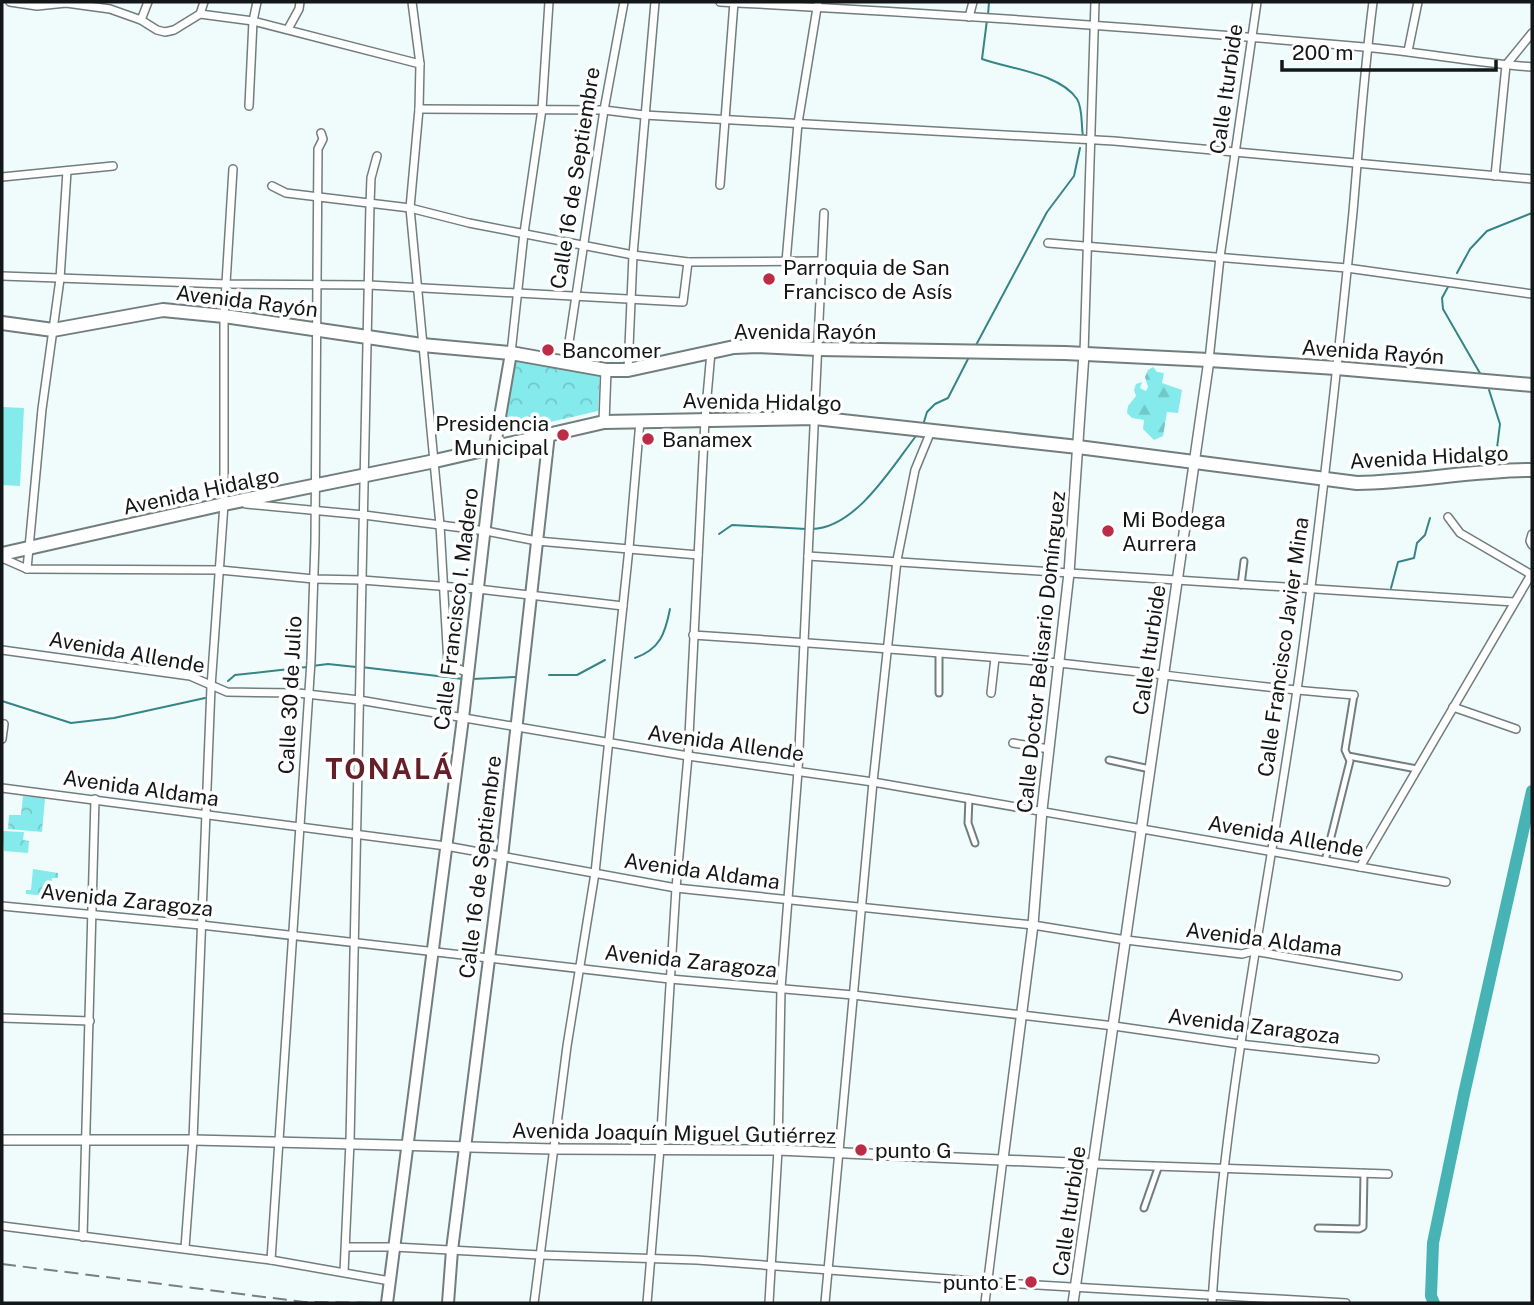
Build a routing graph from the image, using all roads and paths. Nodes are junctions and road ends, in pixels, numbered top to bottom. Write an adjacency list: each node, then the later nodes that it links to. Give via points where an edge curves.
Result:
1 (10, 2): 2 (street)
2 (66, 2): 19 (street)
3 (148, 2): 22 (street)
4 (204, 2): 20 (street)
5 (257, 2): 23 (street)
6 (300, 2): 25 (street)
7 (412, 2): 30 (street)
8 (549, 2): 35 (street, Calle Francisco I. Madero)
9 (624, 2): 36 (street, Calle 16 de Septiembre)
10 (655, 2): 37 (street)
11 (720, 2): 12 (street)
12 (734, 2): 18 (street); 38 (street)
13 (973, 2): 21 (street)
14 (1095, 2): 24 (street, Calle Doctor Belisario Domínguez)
15 (1256, 2): 27 (street, Calle Iturbide)
16 (1373, 2): 28 (street, Calle Francisco Javier Mina)
17 (1418, 2): 29 (street)
18 (818, 4): 21 (street); 39 (street)
19 (111, 5): 22 (street)
20 (200, 14): 22 (street, via 165,32); 23 (street)
21 (973, 18): 24 (street)
22 (141, 20)
23 (253, 21): 25 (street); 33 (street)
24 (1094, 26): 27 (street); 41 (street, Calle Doctor Belisario Domínguez)
25 (288, 29): 30 (street)
26 (1532, 33): 31 (street)
27 (1251, 37): 28 (street); 42 (street, Calle Iturbide)
28 (1367, 47): 29 (street); 44 (street, Calle Francisco Javier Mina)
29 (1408, 51): 31 (street)
30 (420, 64): 34 (street)
31 (1506, 65): 32 (street); 48 (street)
32 (1532, 67)
33 (249, 106)
34 (419, 109): 35 (street); 55 (street)
35 (542, 109): 36 (street); 57 (street, Calle Francisco I. Madero)
36 (604, 110): 37 (street); 59 (street, Calle 16 de Septiembre)
37 (644, 115): 38 (street); 61 (street)
38 (724, 119): 39 (street); 51 (street)
39 (798, 123): 41 (street); 65 (street)
40 (321, 132): 53 (street, Calle 30 de Julio)
41 (1091, 139): 42 (street); 60 (street, Calle Doctor Belisario Domínguez)
42 (1235, 151): 44 (street); 62 (street, Calle Iturbide)
43 (377, 156): 54 (street)
44 (1357, 162): 48 (street); 66 (street, Calle Francisco Javier Mina)
45 (113, 166): 47 (street)
46 (233, 169): 69 (street)
47 (67, 171): 49 (street); 68 (street)
48 (1495, 176): 50 (street)
49 (2, 177)
50 (1532, 179)
51 (720, 185)
52 (272, 186): 53 (street)
53 (320, 197): 54 (street); 70 (street, Calle 30 de Julio)
54 (370, 204): 55 (street); 71 (street)
55 (410, 208): 57 (street); 72 (street)
56 (824, 213): 63 (street)
57 (524, 233): 59 (street); 73 (street, Calle Francisco I. Madero)
58 (1048, 243): 60 (street)
59 (583, 245): 61 (street); 75 (street, Calle 16 de Septiembre)
60 (1089, 245): 62 (street); 86 (street, Calle Doctor Belisario Domínguez)
61 (633, 255): 64 (street); 76 (street)
62 (1220, 257): 66 (street); 87 (street, Calle Iturbide)
63 (820, 261): 65 (street); 83 (street)
64 (688, 262): 65 (street); 76 (street, via 683,303)
65 (786, 262)
66 (1347, 268): 74 (street); 89 (street, Calle Francisco Javier Mina)
67 (2, 276): 68 (street)
68 (60, 279): 69 (street); 80 (street)
69 (226, 284): 70 (street); 77 (street)
70 (316, 284): 71 (street); 79 (street, Calle 30 de Julio)
71 (369, 285): 72 (street); 81 (street)
72 (417, 287): 73 (street); 82 (street)
73 (520, 292): 75 (street); 85 (street, Calle Francisco I. Madero)
74 (1532, 294)
75 (575, 295): 76 (street); 88 (street, Calle 16 de Septiembre)
76 (629, 299): 91 (street)
77 (224, 316): 79 (main road, Avenida Rayón); 80 (main road, Avenida Rayón, via 163,310); 107 (street)
78 (2, 323): 80 (main road, Avenida Rayón)
79 (316, 328): 81 (main road, Avenida Rayón); 106 (street, Calle 30 de Julio)
80 (53, 330): 117 (street)
81 (366, 337): 82 (main road, Avenida Rayón); 104 (street)
82 (422, 345): 85 (main road, Avenida Rayón); 101 (street)
83 (818, 349): 84 (main road, Avenida Rayón, via 758,346); 86 (main road, Avenida Rayón); 93 (street)
84 (711, 352): 91 (main road, Avenida Rayón); 94 (street)
85 (511, 354): 88 (main road, Avenida Rayón); 99 (main road, Calle Francisco I. Madero)
86 (1084, 354): 87 (main road, Avenida Rayón); 100 (street, Calle Doctor Belisario Domínguez)
87 (1209, 360): 89 (main road, Avenida Rayón); 102 (street, Calle Iturbide)
88 (566, 362): 90 (main road, Avenida Rayón)
89 (1336, 368): 92 (main road, Avenida Rayón); 105 (street, Calle Francisco Javier Mina)
90 (606, 370): 91 (main road, Avenida Rayón); 96 (street)
91 (628, 370)
92 (1532, 385)
93 (815, 418): 94 (main road, Avenida Hidalgo); 97 (main road, Avenida Hidalgo); 120 (street)
94 (705, 419): 95 (main road, Avenida Hidalgo); 118 (street)
95 (640, 421): 96 (main road, Avenida Hidalgo); 116 (street)
96 (604, 422): 98 (main road, Avenida Hidalgo)
97 (930, 431): 100 (main road, Avenida Hidalgo); 121 (street, via 915,470)
98 (549, 435): 99 (main road, Avenida Hidalgo); 114 (main road, Calle 16 de Septiembre)
99 (495, 447): 101 (main road, Avenida Hidalgo); 112 (main road, Calle Francisco I. Madero)
100 (1078, 447): 102 (main road, Avenida Hidalgo); 125 (street, Calle Doctor Belisario Domínguez)
101 (435, 461): 104 (main road, Avenida Hidalgo); 111 (street)
102 (1194, 461): 105 (main road, Avenida Hidalgo); 129 (street, Calle Iturbide)
103 (1532, 470): 105 (main road, Avenida Hidalgo, via 1397,482)
104 (363, 475): 106 (main road, Avenida Hidalgo); 109 (street)
105 (1324, 479): 133 (street, Calle Francisco Javier Mina)
106 (314, 487): 107 (main road, Avenida Hidalgo); 108 (street, Calle 30 de Julio)
107 (228, 503): 108 (street); 117 (main road, Avenida Hidalgo); 124 (street)
108 (315, 512): 109 (street); 127 (street, Calle 30 de Julio)
109 (364, 515): 111 (street); 128 (street)
110 (1448, 517): 126 (street, via 1460,533)
111 (440, 525): 112 (street); 130 (street)
112 (486, 531): 114 (street); 132 (main road, Calle Francisco I. Madero)
113 (1532, 534): 115 (street)
114 (537, 541): 116 (street); 134 (main road, Calle 16 de Septiembre)
115 (1532, 545)
116 (629, 548): 118 (street); 136 (street)
117 (28, 549): 119 (main road, Avenida Hidalgo); 123 (street)
118 (698, 555): 137 (street)
119 (2, 556): 123 (street)
120 (807, 556): 121 (street); 138 (street)
121 (897, 561): 125 (street); 139 (street)
122 (1244, 561): 131 (street)
123 (27, 569): 124 (street)
124 (220, 570): 127 (street); 146 (street)
125 (1069, 573): 129 (street); 143 (street, Calle Doctor Belisario Domínguez)
126 (1532, 575): 135 (street)
127 (314, 579): 128 (street); 147 (street, Calle 30 de Julio)
128 (362, 580): 130 (street); 152 (street)
129 (1177, 582): 131 (street); 145 (street, Calle Iturbide)
130 (444, 586): 132 (street); 144 (street, via 448,665)
131 (1241, 586): 133 (street)
132 (478, 589): 134 (street); 144 (main road, Calle Francisco I. Madero)
133 (1311, 590): 135 (street); 148 (street, Calle Francisco Javier Mina)
134 (531, 595): 136 (street); 156 (main road, Calle 16 de Septiembre)
135 (1514, 602): 153 (street)
136 (623, 606): 159 (street)
137 (693, 635): 138 (street); 162 (street)
138 (804, 642): 139 (street); 167 (street)
139 (887, 649): 141 (street); 168 (street)
140 (2, 650): 146 (street, Avenida Allende, via 190,676)
141 (939, 653): 142 (street); 149 (street)
142 (995, 658): 143 (street); 150 (street)
143 (1059, 663): 145 (street); 161 (street, Calle Doctor Belisario Domínguez)
144 (467, 675): 154 (main road, Calle Francisco I. Madero)
145 (1164, 675): 148 (street); 165 (street, Calle Iturbide)
146 (211, 683): 147 (street, Avenida Allende, via 227,692); 173 (street)
147 (309, 689): 152 (street, Avenida Allende); 174 (street, Calle 30 de Julio)
148 (1297, 691): 151 (street); 179 (street, Calle Francisco Javier Mina)
149 (939, 693)
150 (991, 693)
151 (1354, 695): 163 (street)
152 (359, 700): 154 (street, Avenida Allende); 176 (street)
153 (1453, 707): 157 (street); 166 (street)
154 (463, 718): 156 (street, Avenida Allende); 178 (main road, Calle Francisco I. Madero)
155 (4, 724): 158 (street)
156 (516, 727): 159 (street, Avenida Allende); 180 (main road, Calle 16 de Septiembre)
157 (1516, 729)
158 (2, 739)
159 (609, 743): 162 (street, Avenida Allende); 183 (street)
160 (1013, 743): 161 (street)
161 (1049, 749): 172 (street, Calle Doctor Belisario Domínguez)
162 (688, 756): 167 (street, Avenida Allende); 185 (street)
163 (1348, 756): 166 (street); 181 (street)
164 (1109, 760): 165 (street)
165 (1150, 769): 175 (street, Calle Iturbide)
166 (1417, 769): 182 (street)
167 (798, 771): 168 (street, Avenida Allende); 186 (street)
168 (873, 782): 170 (street, Avenida Allende); 188 (street)
169 (2, 788): 171 (street, Avenida Aldama)
170 (969, 798): 172 (street, Avenida Allende); 177 (street, via 968,823)
171 (95, 799): 173 (street, Avenida Aldama); 189 (street)
172 (1042, 810): 175 (street, Avenida Allende); 191 (street, Calle Doctor Belisario Domínguez)
173 (205, 815): 174 (street, Avenida Aldama); 190 (street)
174 (300, 827): 176 (street, Avenida Aldama); 192 (street, Calle 30 de Julio)
175 (1142, 829): 179 (street, Avenida Allende); 193 (street, Calle Iturbide)
176 (357, 833): 178 (street, Avenida Aldama); 194 (street)
177 (975, 843)
178 (446, 846): 180 (street, Avenida Aldama); 195 (main road, Calle Francisco I. Madero)
179 (1270, 851): 181 (street, Avenida Allende); 196 (street, Calle Francisco Javier Mina)
180 (502, 857): 183 (street, Avenida Aldama); 197 (main road, Calle 16 de Septiembre)
181 (1325, 861): 182 (street, Avenida Allende)
182 (1360, 867): 184 (street, Avenida Allende)
183 (595, 873): 185 (street, Avenida Aldama); 198 (street)
184 (1446, 882)
185 (676, 888): 186 (street, Avenida Aldama); 200 (street)
186 (788, 900): 188 (street, Avenida Aldama); 201 (street)
187 (2, 906): 189 (street, Avenida Zaragoza)
188 (861, 906): 191 (street, Avenida Aldama); 202 (street)
189 (92, 913): 190 (street, Avenida Zaragoza); 205 (street)
190 (201, 925): 192 (street, Avenida Zaragoza); 211 (street)
191 (1032, 925): 193 (street, Avenida Aldama); 203 (street, Calle Doctor Belisario Domínguez)
192 (293, 936): 194 (street, Avenida Zaragoza); 212 (street, Calle 30 de Julio)
193 (1126, 940): 196 (street, Avenida Aldama, via 1242,954); 206 (street, Calle Iturbide)
194 (354, 942): 195 (street, Avenida Zaragoza); 213 (street)
195 (432, 951): 197 (street, Avenida Zaragoza); 214 (main road, Calle Francisco I. Madero)
196 (1253, 951): 199 (street, Avenida Aldama); 207 (street, Calle Francisco Javier Mina)
197 (488, 957): 198 (street, Avenida Zaragoza); 215 (main road, Calle 16 de Septiembre)
198 (580, 967): 200 (street, Avenida Zaragoza); 216 (street)
199 (1398, 976)
200 (670, 979): 201 (street, Avenida Zaragoza); 217 (street)
201 (781, 988): 202 (street, Avenida Zaragoza); 218 (street)
202 (853, 995): 203 (street, Avenida Zaragoza); 219 (street)
203 (1020, 1014): 206 (street, Avenida Zaragoza); 220 (street, Calle Doctor Belisario Domínguez)
204 (2, 1018): 205 (street)
205 (90, 1021): 210 (street)
206 (1114, 1026): 207 (street, Avenida Zaragoza); 221 (street, Calle Iturbide)
207 (1239, 1044): 208 (street, Avenida Zaragoza); 222 (street, Calle Francisco Javier Mina)
208 (1375, 1059)
209 (2, 1140): 210 (street, Avenida Joaquín Miguel Gutiérrez)
210 (87, 1140): 211 (street, Avenida Joaquín Miguel Gutiérrez); 229 (street)
211 (193, 1140): 212 (street, Avenida Joaquín Miguel Gutiérrez); 232 (street)
212 (280, 1141): 213 (street, Avenida Joaquín Miguel Gutiérrez); 236 (street, Calle 30 de Julio)
213 (350, 1142): 214 (street, Avenida Joaquín Miguel Gutiérrez); 230 (street)
214 (407, 1145): 215 (street, Avenida Joaquín Miguel Gutiérrez); 231 (main road, Calle Francisco I. Madero)
215 (466, 1147): 216 (street, Avenida Joaquín Miguel Gutiérrez); 233 (main road, Calle 16 de Septiembre)
216 (553, 1149): 217 (street, Avenida Joaquín Miguel Gutiérrez); 234 (street)
217 (660, 1149): 218 (street, Avenida Joaquín Miguel Gutiérrez); 235 (street)
218 (778, 1150): 219 (street, Avenida Joaquín Miguel Gutiérrez); 237 (street)
219 (838, 1153): 220 (street, Avenida Joaquín Miguel Gutiérrez); 238 (street)
220 (1003, 1159): 221 (street, Avenida Joaquín Miguel Gutiérrez); 241 (street, Calle Doctor Belisario Domínguez)
221 (1094, 1164): 223 (street, Avenida Joaquín Miguel Gutiérrez); 242 (street, Calle Iturbide)
222 (1223, 1167): 223 (street, Avenida Joaquín Miguel Gutiérrez); 224 (street, Avenida Joaquín Miguel Gutiérrez); 243 (street, Calle Francisco Javier Mina)
223 (1158, 1168): 226 (street)
224 (1364, 1173): 225 (street, Avenida Joaquín Miguel Gutiérrez); 228 (street, via 1363,1227)
225 (1388, 1174)
226 (1144, 1208)
227 (2, 1226): 229 (street)
228 (1318, 1228)
229 (83, 1237): 232 (street)
230 (346, 1247): 231 (street); 239 (street)
231 (394, 1247): 233 (street); 240 (main road, Calle Francisco I. Madero)
232 (186, 1248): 236 (street)
233 (452, 1250): 234 (street); 245 (main road, Calle 16 de Septiembre)
234 (540, 1255): 235 (street); 246 (street)
235 (649, 1259): 237 (street); 247 (street)
236 (271, 1260): 239 (street)
237 (772, 1265): 238 (street); 248 (street)
238 (829, 1269): 241 (street); 249 (street)
239 (344, 1272): 240 (street)
240 (390, 1280): 244 (main road, Calle Francisco I. Madero)
241 (988, 1282): 242 (street); 250 (street, Calle Doctor Belisario Domínguez)
242 (1076, 1288): 243 (street); 251 (street, Calle Iturbide)
243 (1212, 1300): 252 (street)
244 (387, 1303)
245 (448, 1303)
246 (534, 1303)
247 (647, 1303)
248 (769, 1303)
249 (825, 1303)
250 (985, 1303)
251 (1073, 1303)
252 (1330, 1303): 253 (street)
253 (1346, 1303)

